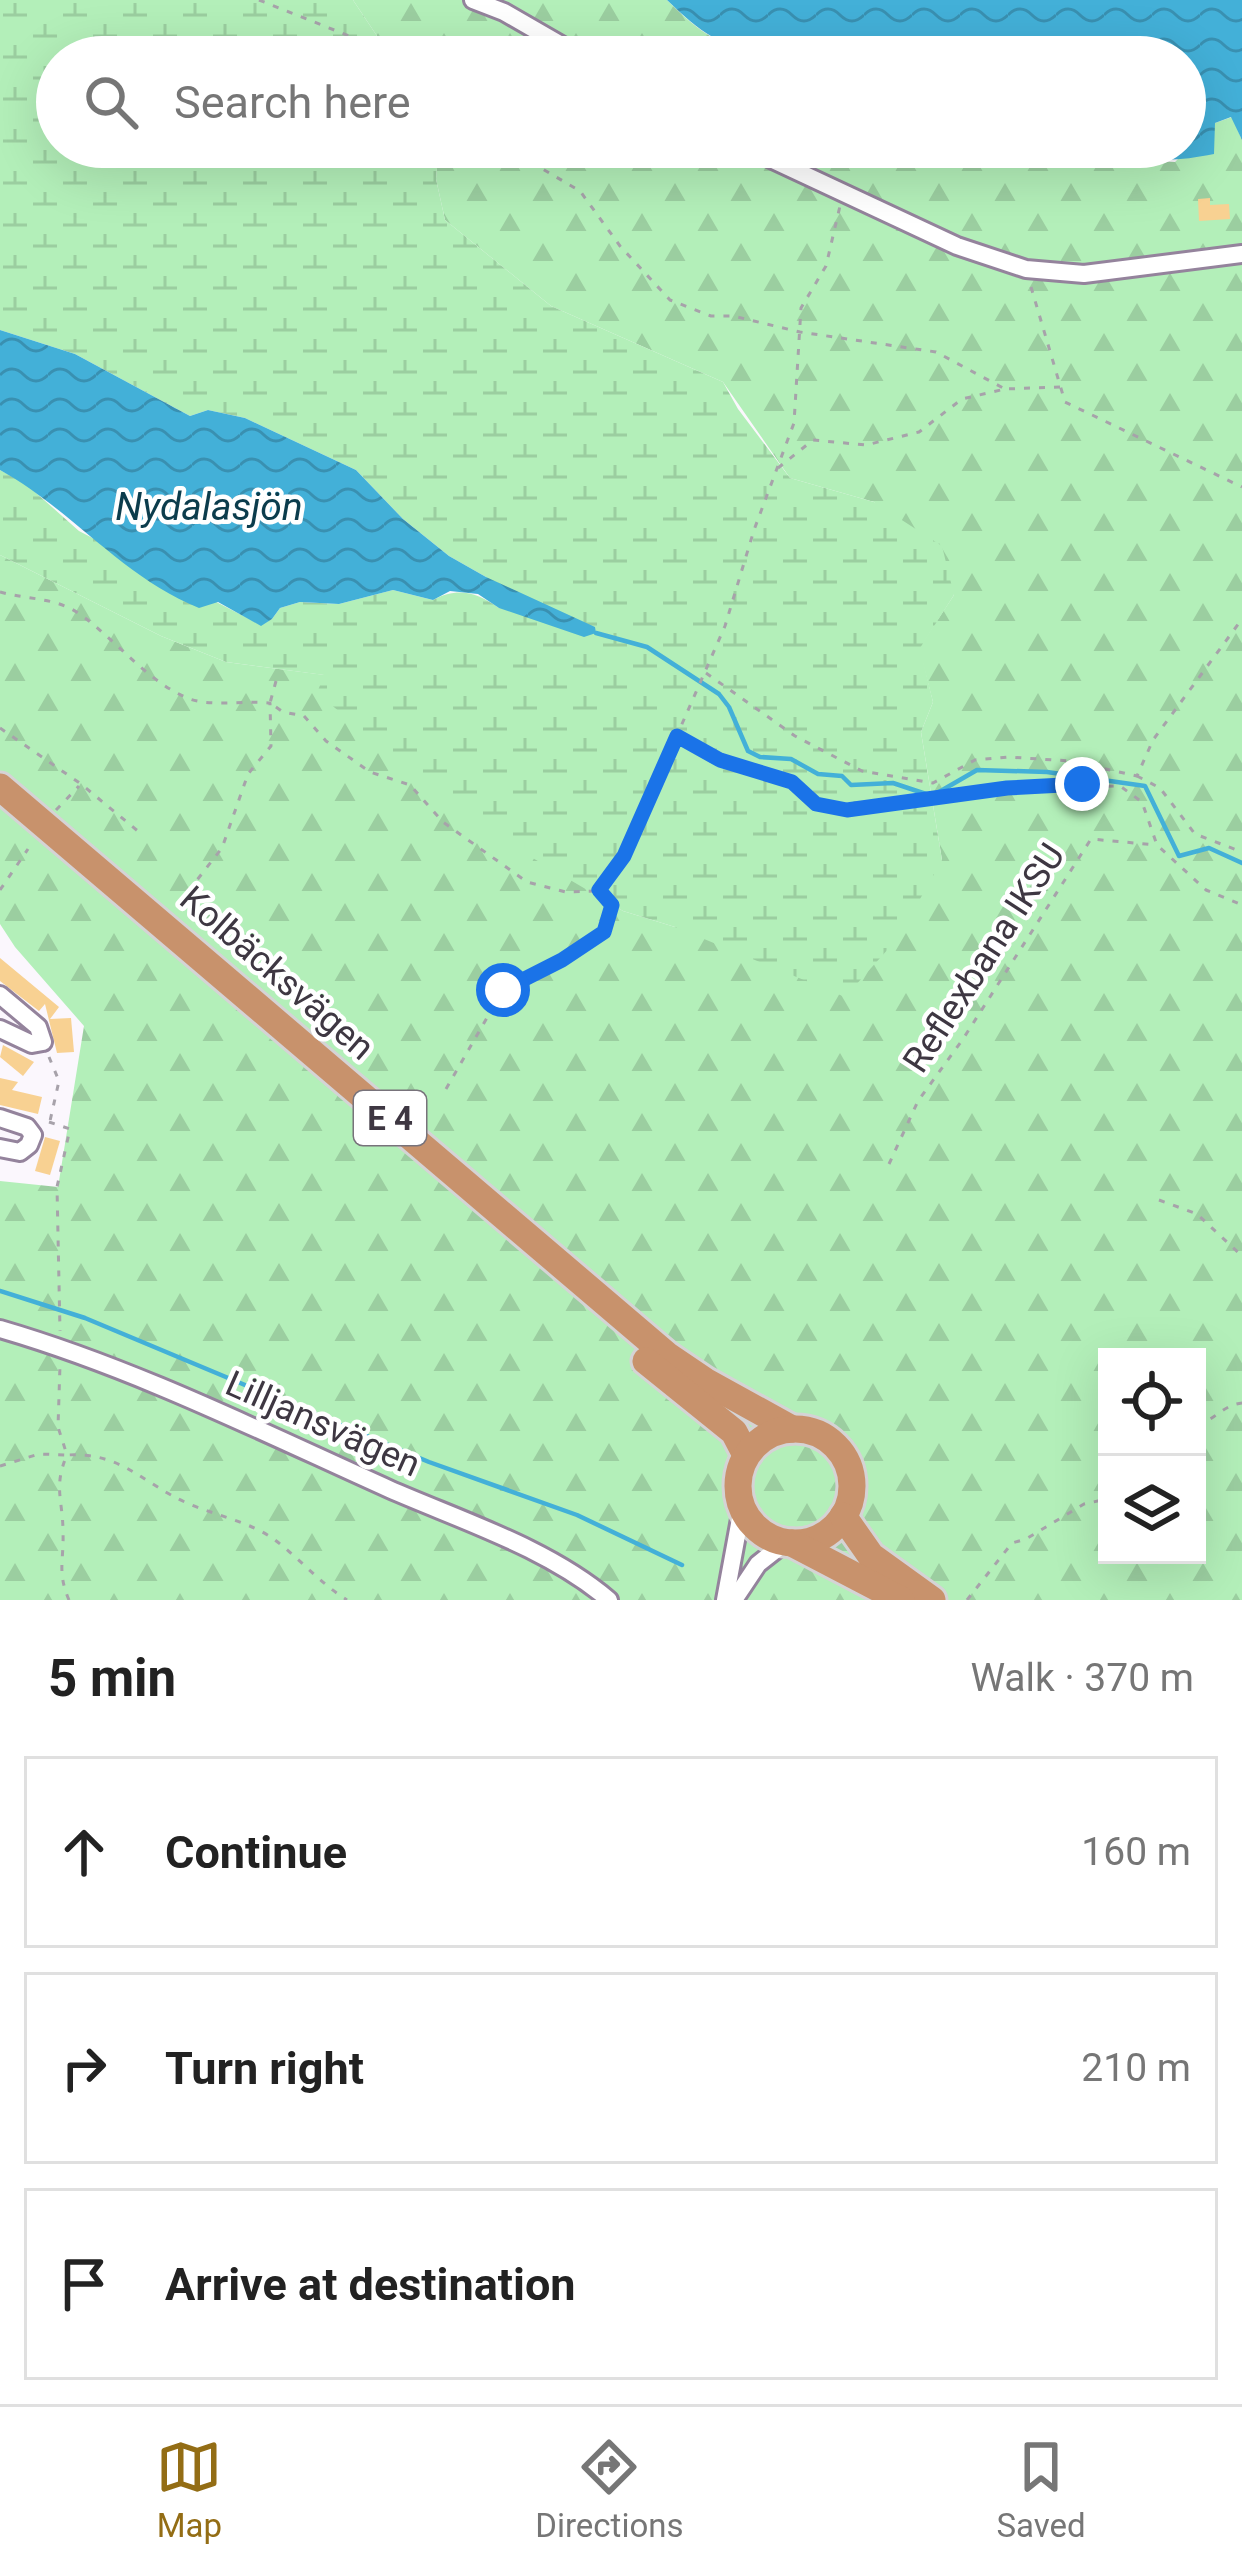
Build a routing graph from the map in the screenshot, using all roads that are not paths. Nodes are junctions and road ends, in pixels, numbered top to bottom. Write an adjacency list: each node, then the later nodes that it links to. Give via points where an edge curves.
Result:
1 (473, 0): 2 (street)
2 (546, 36)
3 (790, 168): 4 (street, via 1026,269 1084,274)
4 (1242, 254)
5 (0, 788): 12 (highway, Kolbäcksvägen / E 4, via 632,1327 705,1381)
6 (0, 808): 13 (highway, Kolbäcksvägen / E 4, via 712,1411)
7 (0, 995): 8 (street, via 38,1027 41,1045)
8 (0, 1029)
9 (0, 1118): 10 (street, via 41,1127 22,1151)
10 (0, 1148)
11 (0, 1329): 17 (street, Lilljansvägen, via 61,1348 516,1545)
12 (792, 1429): 13 (highway, via 763,1438); 15 (highway, E 4, via 817,1433 842,1454 852,1484)
13 (746, 1455): 14 (highway, via 737,1481)
14 (742, 1508): 16 (highway, via 763,1533); 18 (street)
15 (843, 1516): 16 (highway, via 821,1536); 20 (highway, via 871,1556)
16 (789, 1543): 18 (street, via 758,1564); 19 (highway)
17 (609, 1600)
18 (729, 1600)
19 (901, 1600)
20 (932, 1600)

